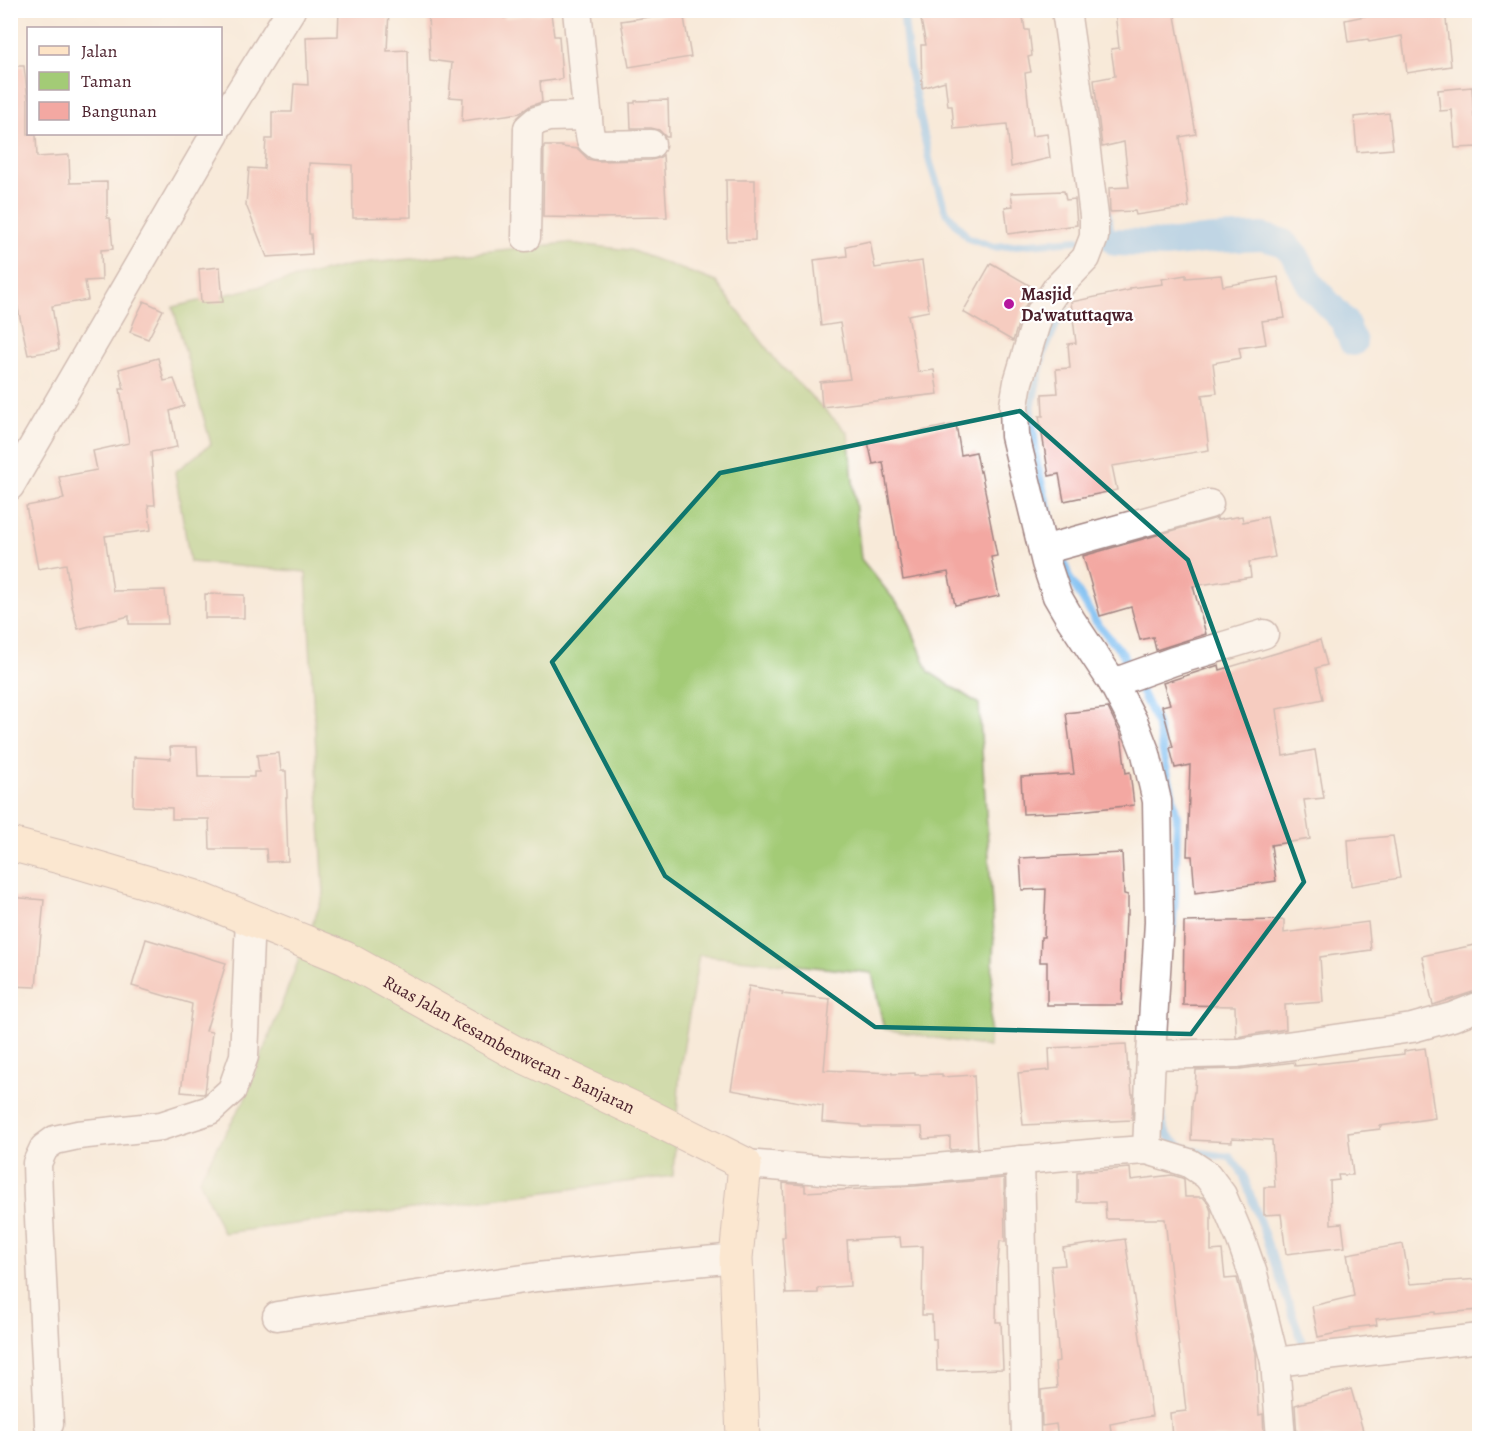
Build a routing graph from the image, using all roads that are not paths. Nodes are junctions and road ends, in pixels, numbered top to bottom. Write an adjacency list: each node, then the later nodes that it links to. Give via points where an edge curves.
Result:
1 (291, 10): 5 (street)
2 (577, 10): 4 (street)
3 (1066, 10): 12 (street, via 1086,147 1094,237 1086,258 1057,288 1038,316 1014,405 1015,436)
4 (588, 116): 7 (street, via 591,140 597,145); 8 (street, via 548,117 528,128)
5 (222, 121)
6 (214, 135): 10 (street)
7 (651, 144)
8 (526, 237)
9 (10, 443): 10 (street)
10 (14, 481)
11 (1209, 504): 12 (street)
12 (1043, 550): 14 (street, via 1057,596)
13 (1264, 634): 14 (street)
14 (1113, 683): 18 (street, via 1146,754 1157,801 1159,922)
15 (10, 844): 16 (main road, Ruas Jalan Kesambenwetan - Banjaran, via 193,896)
16 (250, 919): 21 (main road, Ruas Jalan Kesambenwetan - Banjaran, via 345,958 512,1050); 26 (street, via 244,1056 232,1090 210,1110 161,1126 55,1140 44,1148 37,1163)
17 (1479, 1006): 18 (street, via 1412,1028 1238,1053)
18 (1151, 1055): 19 (street)
19 (1147, 1150): 20 (street); 25 (street, via 1189,1163 1208,1175 1222,1195 1253,1274)
20 (1020, 1160): 21 (street, via 849,1172); 28 (street)
21 (745, 1164): 22 (main road)
22 (736, 1258): 23 (street, via 537,1278); 27 (main road)
23 (277, 1316)
24 (1479, 1338): 25 (street)
25 (1275, 1362): 29 (street)
26 (49, 1424)
27 (742, 1438)
28 (1026, 1438)
29 (1281, 1438)

